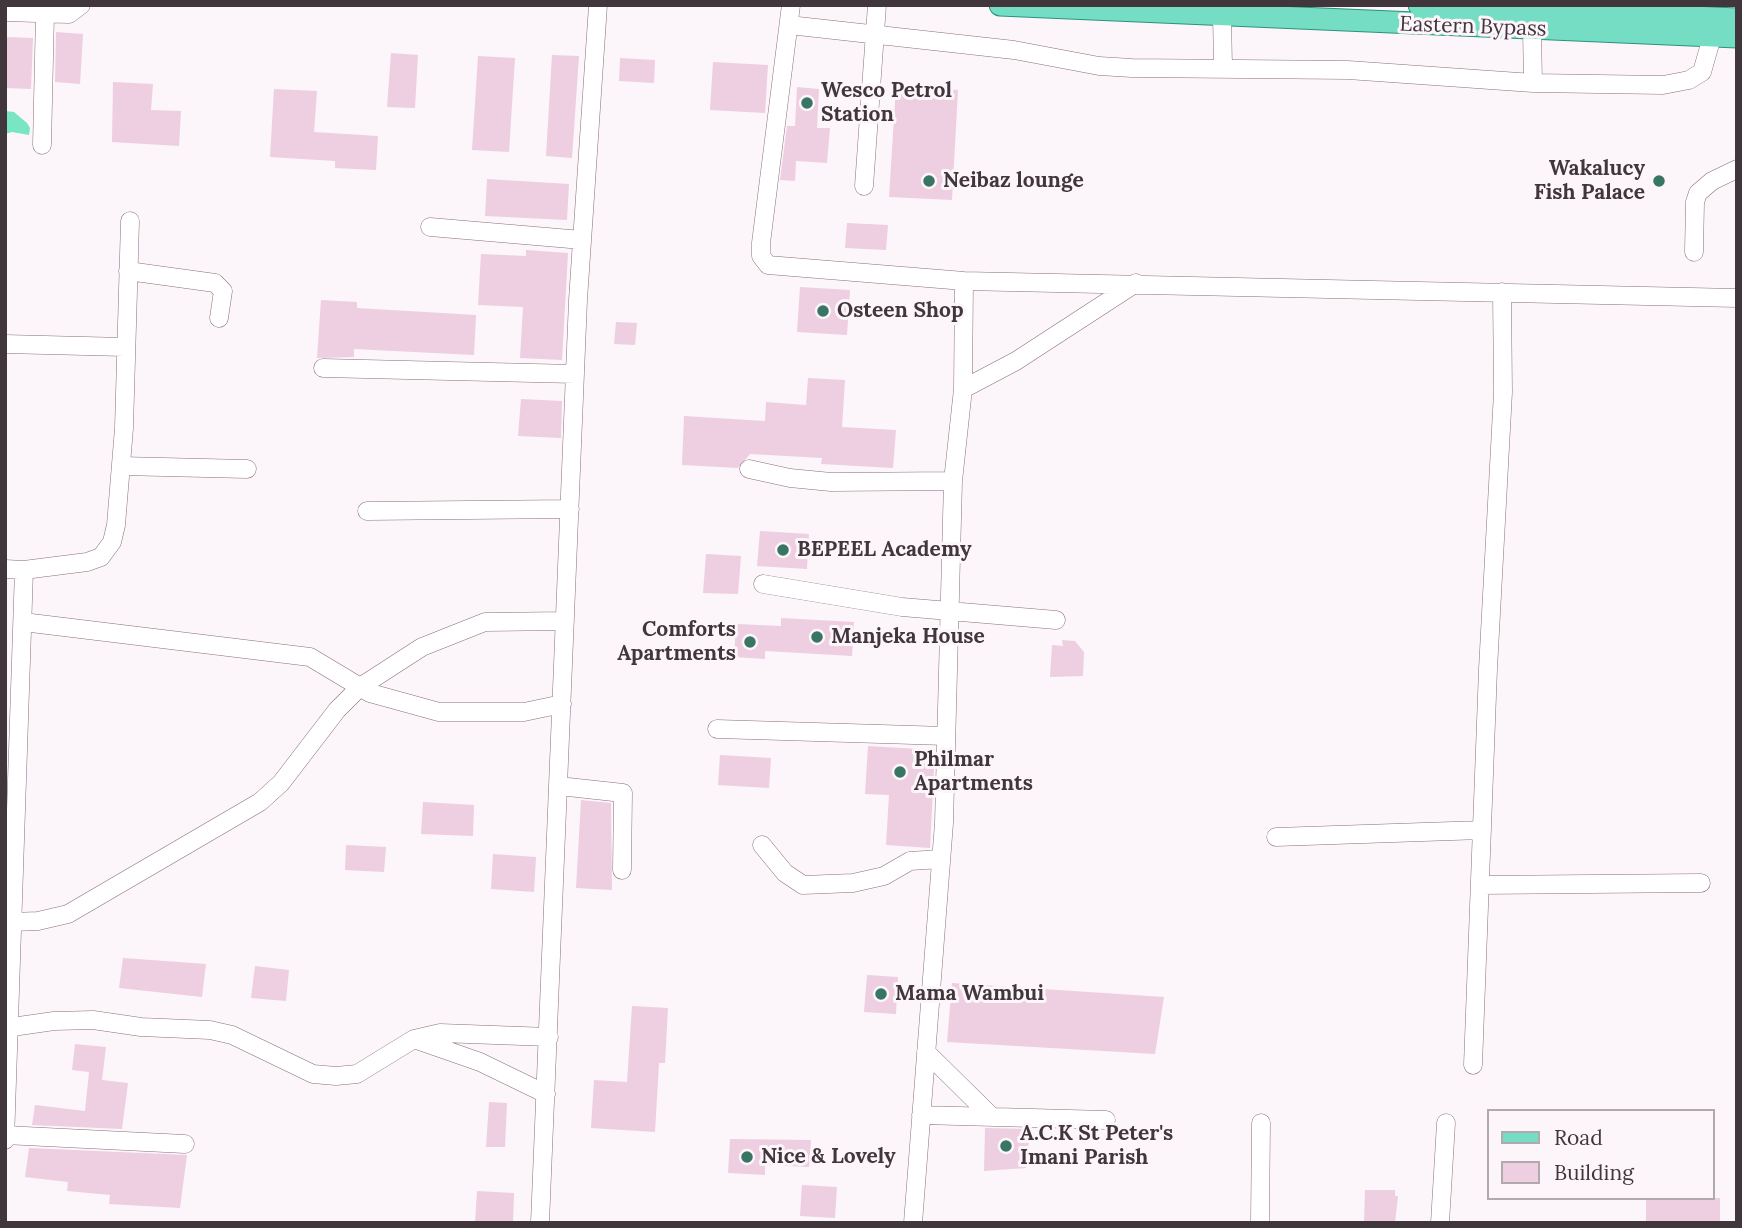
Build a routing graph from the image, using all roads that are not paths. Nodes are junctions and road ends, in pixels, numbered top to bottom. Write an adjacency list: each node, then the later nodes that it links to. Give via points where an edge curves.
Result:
1 (81, 5): 8 (street, via 69,14)
2 (598, 5): 24 (street)
3 (791, 5): 12 (street)
4 (877, 5): 14 (street)
5 (1000, 5): 9 (main road, Eastern Bypass)
6 (1419, 5): 11 (main road, Eastern Bypass)
7 (5, 12): 8 (street)
8 (45, 14): 19 (street)
9 (1222, 15): 13 (main road, Eastern Bypass); 17 (street)
10 (1737, 19): 11 (main road, Eastern Bypass)
11 (1598, 22): 13 (main road, Eastern Bypass); 15 (main road, Eastern Bypass)
12 (789, 25): 14 (street); 27 (street, via 761,256 768,265 778,267)
13 (1532, 30): 18 (street)
14 (874, 35): 17 (street, via 1014,50 1099,66); 21 (street)
15 (1712, 37): 16 (main road, Eastern Bypass); 18 (street, via 1702,72 1689,80 1663,85)
16 (1737, 37)
17 (1223, 67): 18 (street)
18 (1533, 83)
19 (42, 145)
20 (1737, 169): 25 (street, via 1698,193)
21 (864, 186)
22 (130, 221): 26 (street)
23 (430, 227): 24 (street)
24 (582, 240): 35 (street)
25 (1694, 252)
26 (128, 271): 31 (street, via 215,283 223,291); 33 (street)
27 (964, 281): 28 (street); 36 (street)
28 (1136, 283): 29 (street); 36 (street, via 1017,361)
29 (1502, 292): 30 (street); 55 (street, via 1503,392)
30 (1737, 298)
31 (219, 318)
32 (5, 344): 33 (street)
33 (125, 347): 37 (street)
34 (323, 368): 35 (street)
35 (575, 374): 41 (street)
36 (963, 389): 40 (street)
37 (121, 466): 38 (street); 44 (street, via 116,525 108,552 87,562)
38 (247, 469)
39 (749, 469): 40 (street, via 831,482)
40 (953, 481): 46 (street)
41 (570, 509): 42 (street); 48 (street)
42 (367, 511)
43 (5, 569): 44 (street)
44 (24, 570): 49 (street)
45 (763, 584): 46 (street, via 890,606)
46 (952, 611): 47 (street); 53 (street)
47 (1056, 620)
48 (565, 621): 50 (street, via 502,620 466,628 422,647); 51 (street)
49 (23, 622): 50 (street, via 310,657); 62 (street)
50 (360, 687): 51 (street, via 398,703 439,712 524,712); 62 (street, via 260,802 68,914)
51 (562, 704): 54 (street)
52 (716, 729): 53 (street)
53 (946, 736): 58 (street)
54 (559, 786): 59 (street, via 623,793); 64 (street)
55 (1482, 830): 56 (street); 61 (street)
56 (1276, 838)
57 (762, 845): 58 (street, via 803,885 853,883 884,876 911,861)
58 (941, 859): 66 (street)
59 (622, 870)
60 (1701, 883): 61 (street)
61 (1480, 885): 67 (street)
62 (12, 922): 63 (street)
63 (7, 1029): 65 (street, via 93,1020 210,1030 232,1035 313,1074 335,1076 358,1074); 74 (street)
64 (549, 1037): 65 (street, via 440,1032); 68 (street)
65 (414, 1039): 68 (street, via 480,1062)
66 (926, 1052): 69 (street); 70 (street)
67 (1473, 1065)
68 (546, 1094): 76 (street)
69 (921, 1115): 70 (street); 77 (street)
70 (992, 1117): 71 (street)
71 (1106, 1120)
72 (1261, 1123): 78 (street)
73 (1446, 1123): 79 (street)
74 (5, 1138): 75 (street)
75 (185, 1144)
76 (540, 1223)
77 (913, 1223)
78 (1260, 1223)
79 (1440, 1223)

